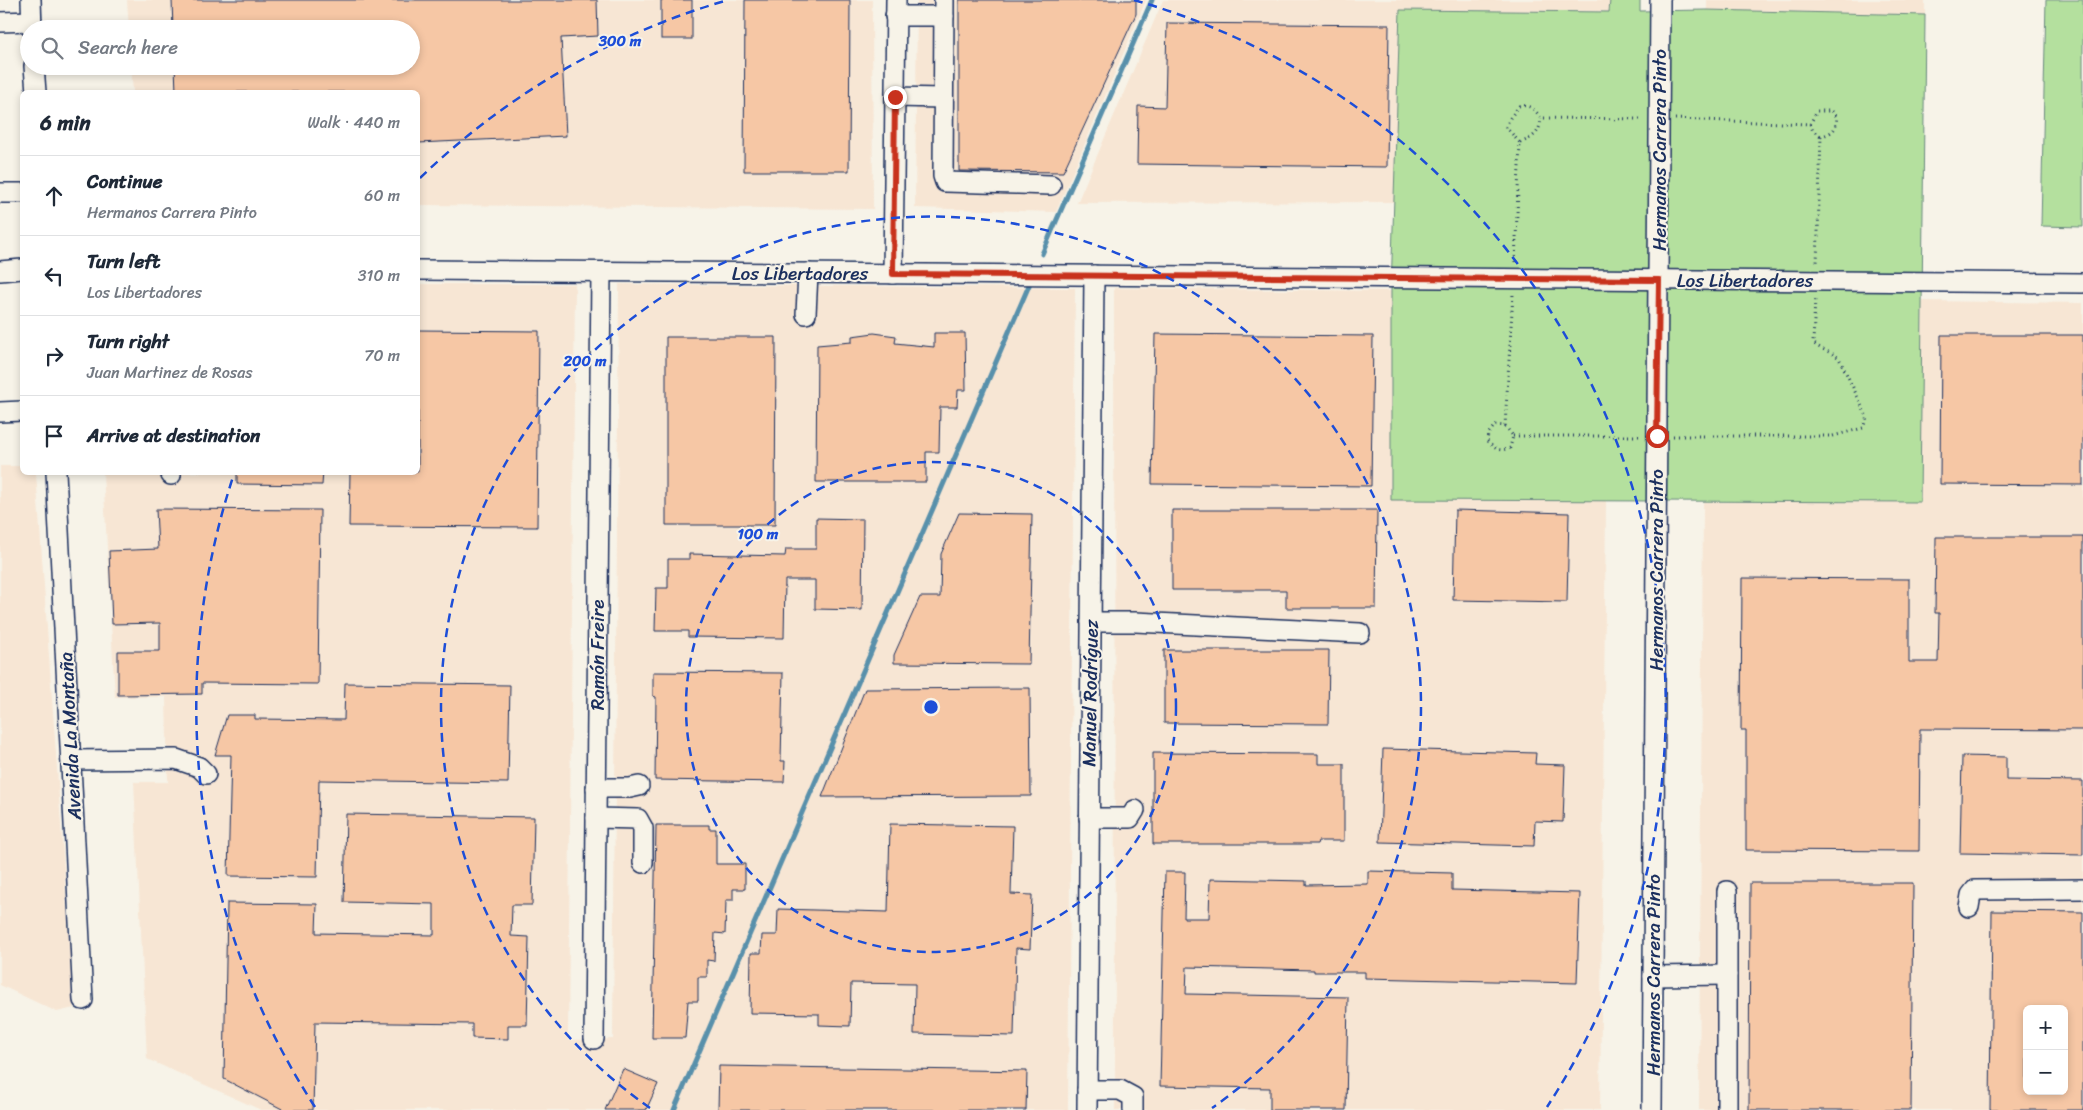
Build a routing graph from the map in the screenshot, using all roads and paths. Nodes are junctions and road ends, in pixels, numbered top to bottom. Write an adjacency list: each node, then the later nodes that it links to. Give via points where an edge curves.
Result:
1 (31, 0): 5 (street)
2 (1660, 0): 27 (street, Hermanos Carrera Pinto)
3 (896, 8): 4 (street); 10 (street)
4 (944, 8): 11 (street)
5 (32, 20)
6 (0, 22): 7 (street)
7 (20, 24)
8 (35, 75): 9 (street)
9 (36, 90)
10 (895, 97): 11 (street); 24 (street)
11 (942, 98): 16 (street, via 945,182)
12 (1541, 118): 15 (path, via 1540,129)
13 (1810, 124): 14 (path, via 1813,131)
14 (1821, 136)
15 (1520, 143)
16 (1051, 184)
17 (20, 192): 18 (street)
18 (0, 193)
19 (20, 269): 21 (street)
20 (420, 270): 22 (street, Los Libertadores)
21 (0, 271)
22 (601, 272): 23 (street, Los Libertadores); 39 (street, Ramón Freire)
23 (808, 273): 24 (street, Los Libertadores); 29 (street)
24 (893, 274): 25 (street, Los Libertadores)
25 (1094, 275): 26 (street, Los Libertadores); 34 (street, Manuel Rodríguez)
26 (1514, 279): 27 (street, Los Libertadores); 32 (path)
27 (1659, 280): 28 (street, Los Libertadores); 48 (street, Hermanos Carrera Pinto)
28 (2083, 283)
29 (806, 314)
30 (20, 411): 31 (street)
31 (0, 412)
32 (1504, 426): 32 (path, via 1495,425 1487,441 1502,451 1510,448 1513,436)
33 (56, 475): 36 (street, Avenida La Montaña)
34 (1091, 622): 35 (street); 42 (street, Manuel Rodríguez)
35 (1360, 633)
36 (72, 760): 37 (street, via 176,759 199,767); 49 (street, Avenida La Montaña)
37 (206, 774)
38 (640, 786): 39 (street)
39 (596, 788): 41 (street, Ramón Freire)
40 (1135, 810): 42 (street, via 1130,818)
41 (596, 818): 43 (street, via 638,819 644,828); 50 (street, Ramón Freire)
42 (1089, 818): 51 (street, Manuel Rodríguez)
43 (643, 863)
44 (2083, 889): 46 (street, via 1975,890 1970,895)
45 (1727, 892): 47 (street)
46 (1969, 907)
47 (1727, 975): 48 (street); 55 (street)
48 (1653, 976): 54 (street, Hermanos Carrera Pinto)
49 (83, 1000)
50 (594, 1039)
51 (1087, 1090): 52 (street, Manuel Rodríguez); 53 (street, via 1126,1092 1132,1097)
52 (1087, 1110)
53 (1133, 1110)
54 (1652, 1110)
55 (1727, 1110)

